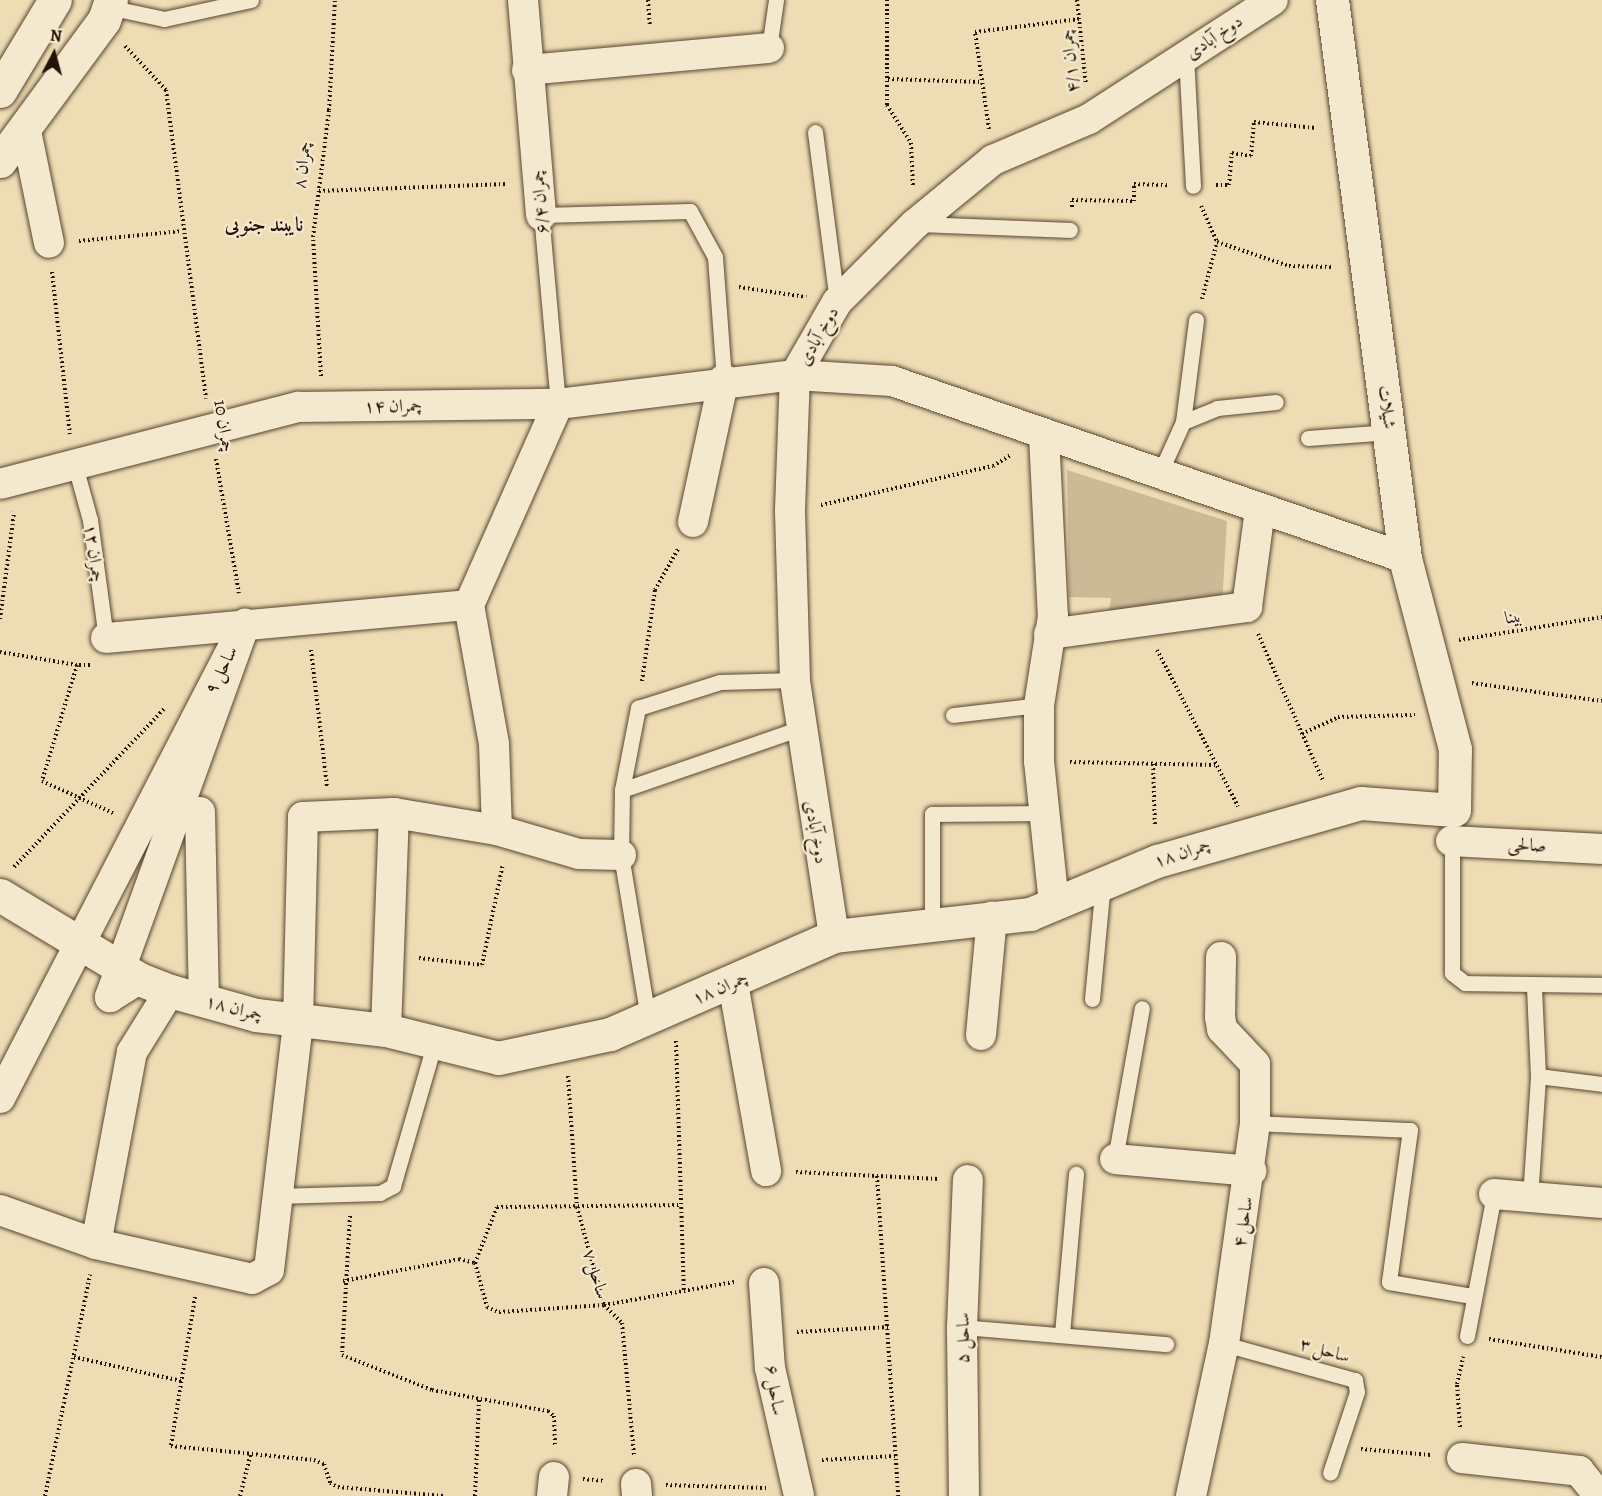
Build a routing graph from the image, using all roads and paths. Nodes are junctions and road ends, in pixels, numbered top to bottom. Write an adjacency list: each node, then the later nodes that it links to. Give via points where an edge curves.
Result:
1 (55, 0): 18 (street)
2 (251, 0): 10 (lane, via 164,19)
3 (335, 0): 27 (path, چمران ۸)
4 (523, 0): 15 (street, چمران ۶/۴)
5 (776, 0): 13 (lane)
6 (887, 0): 16 (path)
7 (1077, 0): 12 (path, چمران ۴/۱)
8 (1273, 0): 11 (street, دوخ آبادی)
9 (1332, 0): 22 (street, شیلات)
10 (108, 9): 20 (street); 31 (path, چمران 10, via 166,90)
11 (1225, 13): 14 (street, دوخ آبادی)
12 (1079, 19): 17 (path, via 975,32); 19 (path, چمران ۴/۱)
13 (770, 48): 15 (street)
14 (1186, 56): 19 (street, دوخ آبادی); 26 (lane)
15 (527, 70): 25 (street, چمران ۶/۴)
16 (888, 79): 17 (path); 29 (path, via 887,105 911,143)
17 (982, 82): 23 (path)
18 (0, 91)
19 (1089, 119): 23 (street, دوخ آبادی)
20 (26, 131): 24 (street); 33 (street)
21 (815, 132): 36 (lane)
22 (1349, 132): 26 (path, via 1254,122 1251,156 1232,153 1229,185); 34 (street, شیلات)
23 (993, 160): 29 (street, دوخ آبادی)
24 (0, 161)
25 (538, 183): 27 (path); 28 (street, چمران ۶/۴)
26 (1193, 186): 30 (path, via 1134,184 1134,201 1072,200); 32 (path)
27 (319, 191): 42 (path, چمران ۸, via 313,237)
28 (541, 214): 35 (lane, via 690,211 715,257); 41 (lane, چمران ۶/۴)
29 (915, 224): 30 (lane); 36 (street, دوخ آبادی)
30 (1070, 230)
31 (183, 231): 33 (path); 44 (path, چمران 10)
32 (1217, 242): 34 (path, via 1289,266); 37 (path)
33 (49, 243): 48 (path)
34 (1368, 268): 45 (street, شیلات)
35 (717, 284): 36 (path); 39 (lane)
36 (837, 302): 38 (street, دوخ آبادی)
37 (1196, 320): 43 (lane)
38 (795, 375): 39 (street, چمران ۱۴); 46 (street, چمران ۱۴, via 892,381); 51 (street, دوخ آبادی)
39 (724, 380): 41 (street, چمران ۱۴); 53 (street)
40 (1276, 402): 43 (lane, via 1217,408)
41 (558, 404): 42 (street, چمران ۱۴); 55 (street)
42 (323, 407): 44 (street, چمران ۱۴, via 298,407)
43 (1183, 422): 49 (lane)
44 (211, 432): 48 (street, چمران ۱۴); 60 (path, چمران 10)
45 (1390, 432): 47 (lane); 54 (street, شیلات)
46 (1044, 435): 49 (street, چمران ۱۴); 51 (path, via 993,466 876,496); 62 (street)
47 (1308, 438)
48 (74, 462): 50 (street, چمران ۱۴); 63 (lane, چمران ۱۲, via 90,520)
49 (1159, 475): 52 (street, چمران ۱۴)
50 (9, 481): 58 (path)
51 (790, 510): 68 (street, دوخ آبادی)
52 (1260, 510): 54 (street, چمران ۱۴); 56 (street)
53 (693, 522): 72 (path, via 655,590)
54 (1405, 558): 64 (street, شیلات)
55 (469, 605): 59 (street); 89 (street, via 494,744)
56 (1247, 607): 61 (street); 76 (path)
57 (1602, 617): 64 (path, بینا)
58 (0, 618)
59 (307, 623): 60 (street); 85 (path)
60 (245, 624): 63 (street); 101 (street, ساحل ۹, via 110,997); 117 (street, ساحل ۹)
61 (1144, 625): 62 (street); 79 (path)
62 (1049, 634): 71 (street)
63 (106, 638): 66 (path, via 105,665)
64 (1429, 644): 67 (street, شیلات)
65 (0, 652): 66 (path)
66 (77, 665): 86 (path, via 42,781)
67 (1437, 679): 70 (path); 73 (street, شیلات)
68 (795, 680): 72 (lane, via 720,682); 75 (street, دوخ آبادی)
69 (171, 701): 94 (path)
70 (1602, 701)
71 (1039, 705): 74 (lane); 77 (street)
72 (638, 708): 80 (lane)
73 (1446, 714): 76 (path, via 1338,717); 87 (street, شیلات, via 1455,749)
74 (952, 715)
75 (798, 729): 80 (lane); 98 (street, دوخ آبادی)
76 (1302, 734): 81 (path)
77 (1039, 761): 78 (path); 84 (street)
78 (1152, 764): 79 (path); 92 (path)
79 (1217, 765): 88 (path)
80 (622, 790): 91 (lane)
81 (1335, 809): 87 (street, چمران ۱۸, via 1361,802); 88 (street, چمران ۱۸)
82 (200, 812): 107 (street)
83 (394, 813): 85 (street); 89 (street); 99 (street)
84 (1045, 813): 95 (street); 97 (lane, via 932,814)
85 (330, 816): 110 (street, via 303,818)
86 (122, 817)
87 (1453, 825): 90 (street, صالحی); 104 (lane, via 1452,973 1465,983)
88 (1251, 831): 92 (street, چمران ۱۸)
89 (503, 832): 91 (street, via 579,854); 99 (path, via 482,966)
90 (1602, 849)
91 (621, 855): 109 (lane)
92 (1157, 861): 93 (street, چمران ۱۸)
93 (1103, 881): 95 (street, چمران ۱۸); 106 (lane)
94 (4, 884): 101 (street, چمران ۱۸)
95 (1053, 903): 96 (street, چمران ۱۸, via 1030,914)
96 (992, 917): 97 (street, چمران ۱۸); 112 (street)
97 (932, 923): 98 (street, چمران ۱۸)
98 (834, 936): 102 (street, چمران ۱۸)
99 (390, 954): 111 (street)
100 (1221, 957): 118 (street, ساحل ۴, via 1222,1029 1255,1064)
101 (139, 979): 105 (street, چمران ۱۸)
102 (733, 983): 109 (street, چمران ۱۸); 120 (street)
103 (1602, 985): 104 (lane)
104 (1534, 987): 115 (lane)
105 (170, 991): 107 (street, چمران ۱۸); 133 (street, via 132,1052)
106 (1092, 999)
107 (204, 1000): 110 (street, چمران ۱۸)
108 (1143, 1008): 119 (lane)
109 (662, 1013): 114 (street, چمران ۱۸); 130 (path)
110 (298, 1023): 111 (street, چمران ۱۸); 127 (street)
111 (386, 1030): 113 (street, چمران ۱۸)
112 (981, 1035)
113 (434, 1045): 114 (street, چمران ۱۸, via 498,1058); 125 (lane, via 393,1186 385,1192)
114 (566, 1046): 131 (path, ساحل ۷)
115 (1538, 1076): 116 (lane); 128 (lane)
116 (1602, 1084)
117 (0, 1098)
118 (1255, 1123): 121 (street, ساحل ۴); 139 (lane, via 1410,1130 1389,1282)
119 (1115, 1159): 121 (street)
120 (766, 1171): 123 (path)
121 (1251, 1172): 147 (street, ساحل ۴)
122 (1076, 1174): 144 (lane)
123 (876, 1176): 124 (path); 141 (path)
124 (968, 1180): 142 (street, ساحل ۵)
125 (352, 1194): 127 (lane); 136 (path)
126 (1494, 1194): 128 (street); 139 (lane)
127 (276, 1196): 135 (street, via 269,1269 261,1277)
128 (1530, 1198): 129 (street)
129 (1602, 1203)
130 (680, 1205): 131 (path); 138 (path)
131 (577, 1207): 134 (path, via 497,1207); 140 (path, ساحل ۷)
132 (0, 1210): 133 (street)
133 (96, 1244): 135 (street); 148 (path)
134 (475, 1263): 136 (path, via 459,1259); 140 (path, via 491,1311)
135 (199, 1266): 150 (path)
136 (343, 1281): 151 (path, via 342,1355 432,1390)
137 (764, 1283): 138 (path, via 751,1279); 143 (street, ساحل ۶)
138 (684, 1293): 140 (path)
139 (1472, 1296): 145 (lane)
140 (604, 1305): 159 (path, ساحل ۷, via 622,1323)
141 (889, 1327): 143 (path); 154 (path)
142 (962, 1327): 144 (lane); 165 (street, ساحل ۵)
143 (769, 1334): 157 (street, ساحل ۶, via 770,1368)
144 (1062, 1334): 146 (lane)
145 (1467, 1336): 149 (path); 155 (path, via 1457,1384)
146 (1166, 1344)
147 (1224, 1344): 152 (lane, ساحل ۳, via 1355,1380); 166 (street, ساحل ۴)
148 (74, 1357): 150 (path); 160 (path)
149 (1602, 1357)
150 (181, 1381): 153 (path, via 171,1446)
151 (479, 1400): 158 (path, via 554,1416); 163 (path)
152 (1340, 1447): 155 (path); 156 (lane, ساحل ۳)
153 (251, 1453): 161 (path); 162 (path, via 321,1461 330,1483 338,1487)
154 (896, 1456): 157 (path); 164 (path)
155 (1462, 1458): 167 (street, via 1580,1471)
156 (1330, 1473)
157 (795, 1482): 159 (path)
158 (553, 1486): 159 (path)
159 (637, 1490)
160 (45, 1496)
161 (240, 1496)
162 (444, 1496)
163 (475, 1496)
164 (897, 1496)
165 (964, 1496)
166 (1191, 1496)
167 (1599, 1496)

